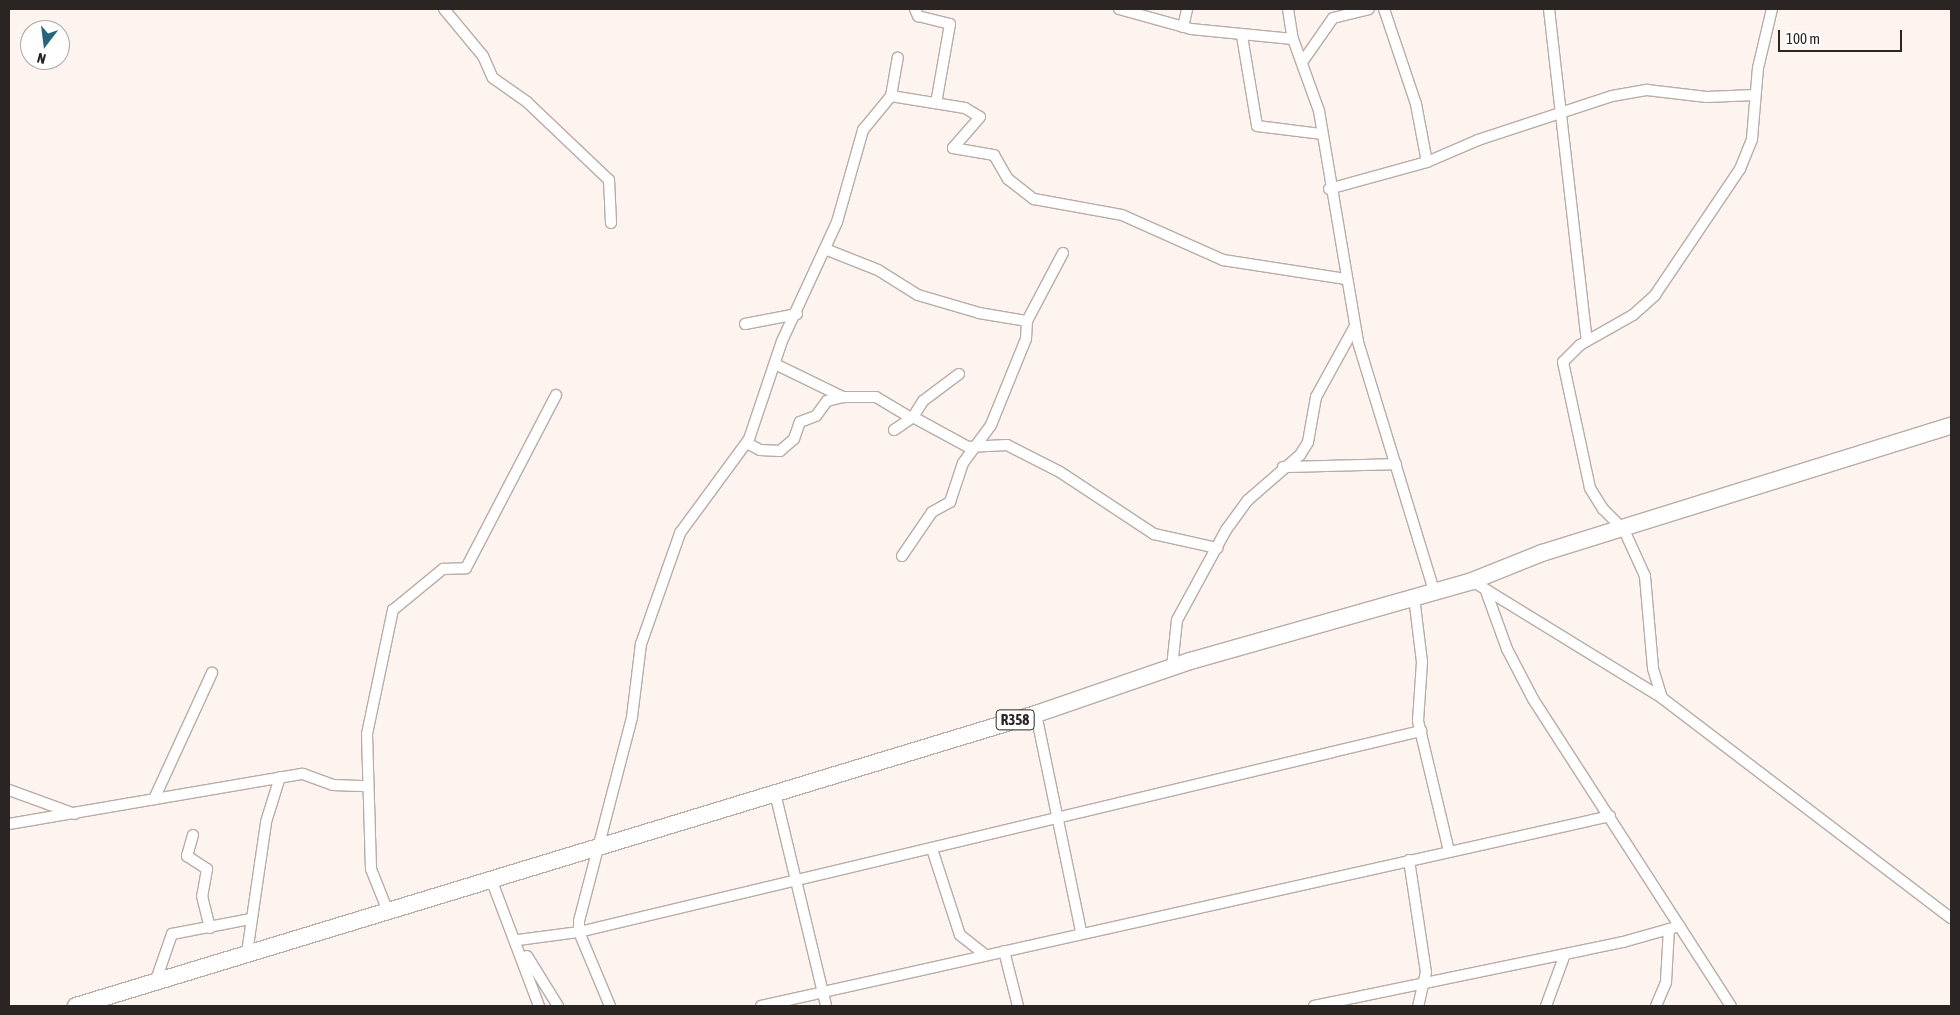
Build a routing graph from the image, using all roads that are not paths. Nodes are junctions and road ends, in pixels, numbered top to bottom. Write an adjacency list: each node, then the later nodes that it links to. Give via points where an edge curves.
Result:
1 (444, 9): 22 (street, via 483,56 493,78 527,102 609,180)
2 (915, 9): 17 (street, via 918,16 950,24)
3 (1119, 9): 10 (street)
4 (1187, 9): 10 (street)
5 (1288, 9): 12 (street)
6 (1370, 9): 14 (street, via 1333,18)
7 (1384, 9): 20 (street, via 1416,104)
8 (1549, 9): 18 (street)
9 (1772, 9): 15 (street)
10 (1183, 28): 11 (street)
11 (1242, 36): 12 (street, via 1259,34); 19 (street, via 1257,126)
12 (1293, 39): 14 (street)
13 (898, 58): 16 (street)
14 (1302, 61): 19 (street, via 1316,99)
15 (1755, 94): 18 (street, via 1707,97 1647,90 1612,96); 30 (street, via 1754,126 1746,159 1673,272 1633,315)
16 (891, 96): 17 (street); 23 (street, via 862,133 842,209)
17 (936, 104): 25 (street, via 967,109 980,117 953,148 994,155 1023,194 1122,215 1223,260)
18 (1558, 115): 20 (street, via 1478,140); 30 (street)
19 (1320, 134): 21 (street)
20 (1427, 162): 21 (street)
21 (1329, 189): 25 (street)
22 (611, 223)
23 (825, 249): 26 (street); 27 (street, via 878,270 918,295 979,313)
24 (1063, 254): 27 (street)
25 (1346, 279): 29 (street)
26 (797, 314): 28 (street); 31 (street)
27 (1027, 321): 39 (street, via 1026,339 992,425)
28 (745, 324)
29 (1354, 328): 40 (street); 41 (street, via 1316,396 1308,442)
30 (1587, 340): 42 (street, via 1572,351 1562,368 1590,488 1603,510)
31 (775, 364): 34 (street); 38 (street)
32 (959, 374): 35 (street, via 923,401)
33 (556, 395): 55 (street, via 466,568 443,569 393,610 368,725)
34 (843, 398): 35 (street, via 876,397); 38 (street, via 827,401 816,416 800,422 794,439 780,451 760,450)
35 (911, 417): 37 (street); 39 (street)
36 (1951, 426): 42 (main road, R358)
37 (894, 430)
38 (747, 443): 64 (street, via 686,524 673,550 641,644 632,717)
39 (976, 449): 43 (street, via 1007,445 1060,472 1154,534); 44 (street, via 963,463 950,502 932,512)
40 (1396, 464): 41 (street); 46 (street)
41 (1282, 468): 43 (street, via 1248,500)
42 (1624, 530): 45 (main road, R358, via 1542,553); 51 (street, via 1645,576 1653,668)
43 (1217, 548): 49 (street, via 1177,620)
44 (902, 556)
45 (1472, 581): 46 (main road, R358); 47 (street)
46 (1434, 591): 48 (main road, R358)
47 (1486, 591): 51 (street); 60 (street, via 1507,649 1533,699)
48 (1414, 596): 49 (main road, R358); 53 (street, via 1422,662 1416,709)
49 (1172, 667): 52 (main road, R358)
50 (212, 674): 58 (street)
51 (1662, 698): 71 (street)
52 (1036, 714): 57 (main road, R358); 61 (street)
53 (1421, 732): 61 (street); 66 (street)
54 (280, 777): 55 (street, via 306,774 333,785); 58 (street); 72 (street, via 266,822)
55 (367, 786): 70 (street, via 371,869)
56 (9, 790): 59 (street)
57 (774, 793): 64 (main road, R358); 68 (street)
58 (154, 799): 59 (street)
59 (75, 814): 62 (street)
60 (1610, 816): 66 (street); 73 (street)
61 (1058, 818): 65 (street); 77 (street)
62 (9, 824)
63 (193, 834): 74 (street, via 188,856 191,862 207,869 202,896)
64 (598, 846): 69 (main road, R358); 76 (street)
65 (932, 849): 68 (street); 82 (street, via 960,935)
66 (1449, 851): 67 (street)
67 (1408, 860): 77 (street, via 1210,908); 84 (street)
68 (797, 878): 76 (street); 85 (street)
69 (491, 879): 70 (main road, R358); 78 (street)
70 (387, 909): 80 (main road, R358)
71 (1951, 918)
72 (250, 919): 74 (street); 80 (street)
73 (1680, 926): 75 (street); 97 (street)
74 (210, 928): 83 (street, via 172,934)
75 (1669, 929): 81 (street); 96 (street, via 1666,982)
76 (579, 932): 78 (street); 89 (street)
77 (1081, 932): 79 (street)
78 (518, 940): 87 (street); 88 (street)
79 (1004, 951): 82 (street); 92 (street)
80 (247, 953): 83 (main road, R358)
81 (1565, 954): 84 (street); 95 (street)
82 (986, 955): 85 (street)
83 (156, 980): 86 (main road, R358)
84 (1426, 981): 93 (street); 94 (street)
85 (820, 992): 90 (street); 91 (street)
86 (76, 1006)
87 (540, 1006)
88 (558, 1006)
89 (610, 1006)
90 (761, 1006)
91 (826, 1006)
92 (1018, 1006)
93 (1314, 1006)
94 (1418, 1006)
95 (1546, 1006)
96 (1656, 1006)
97 (1731, 1006)

